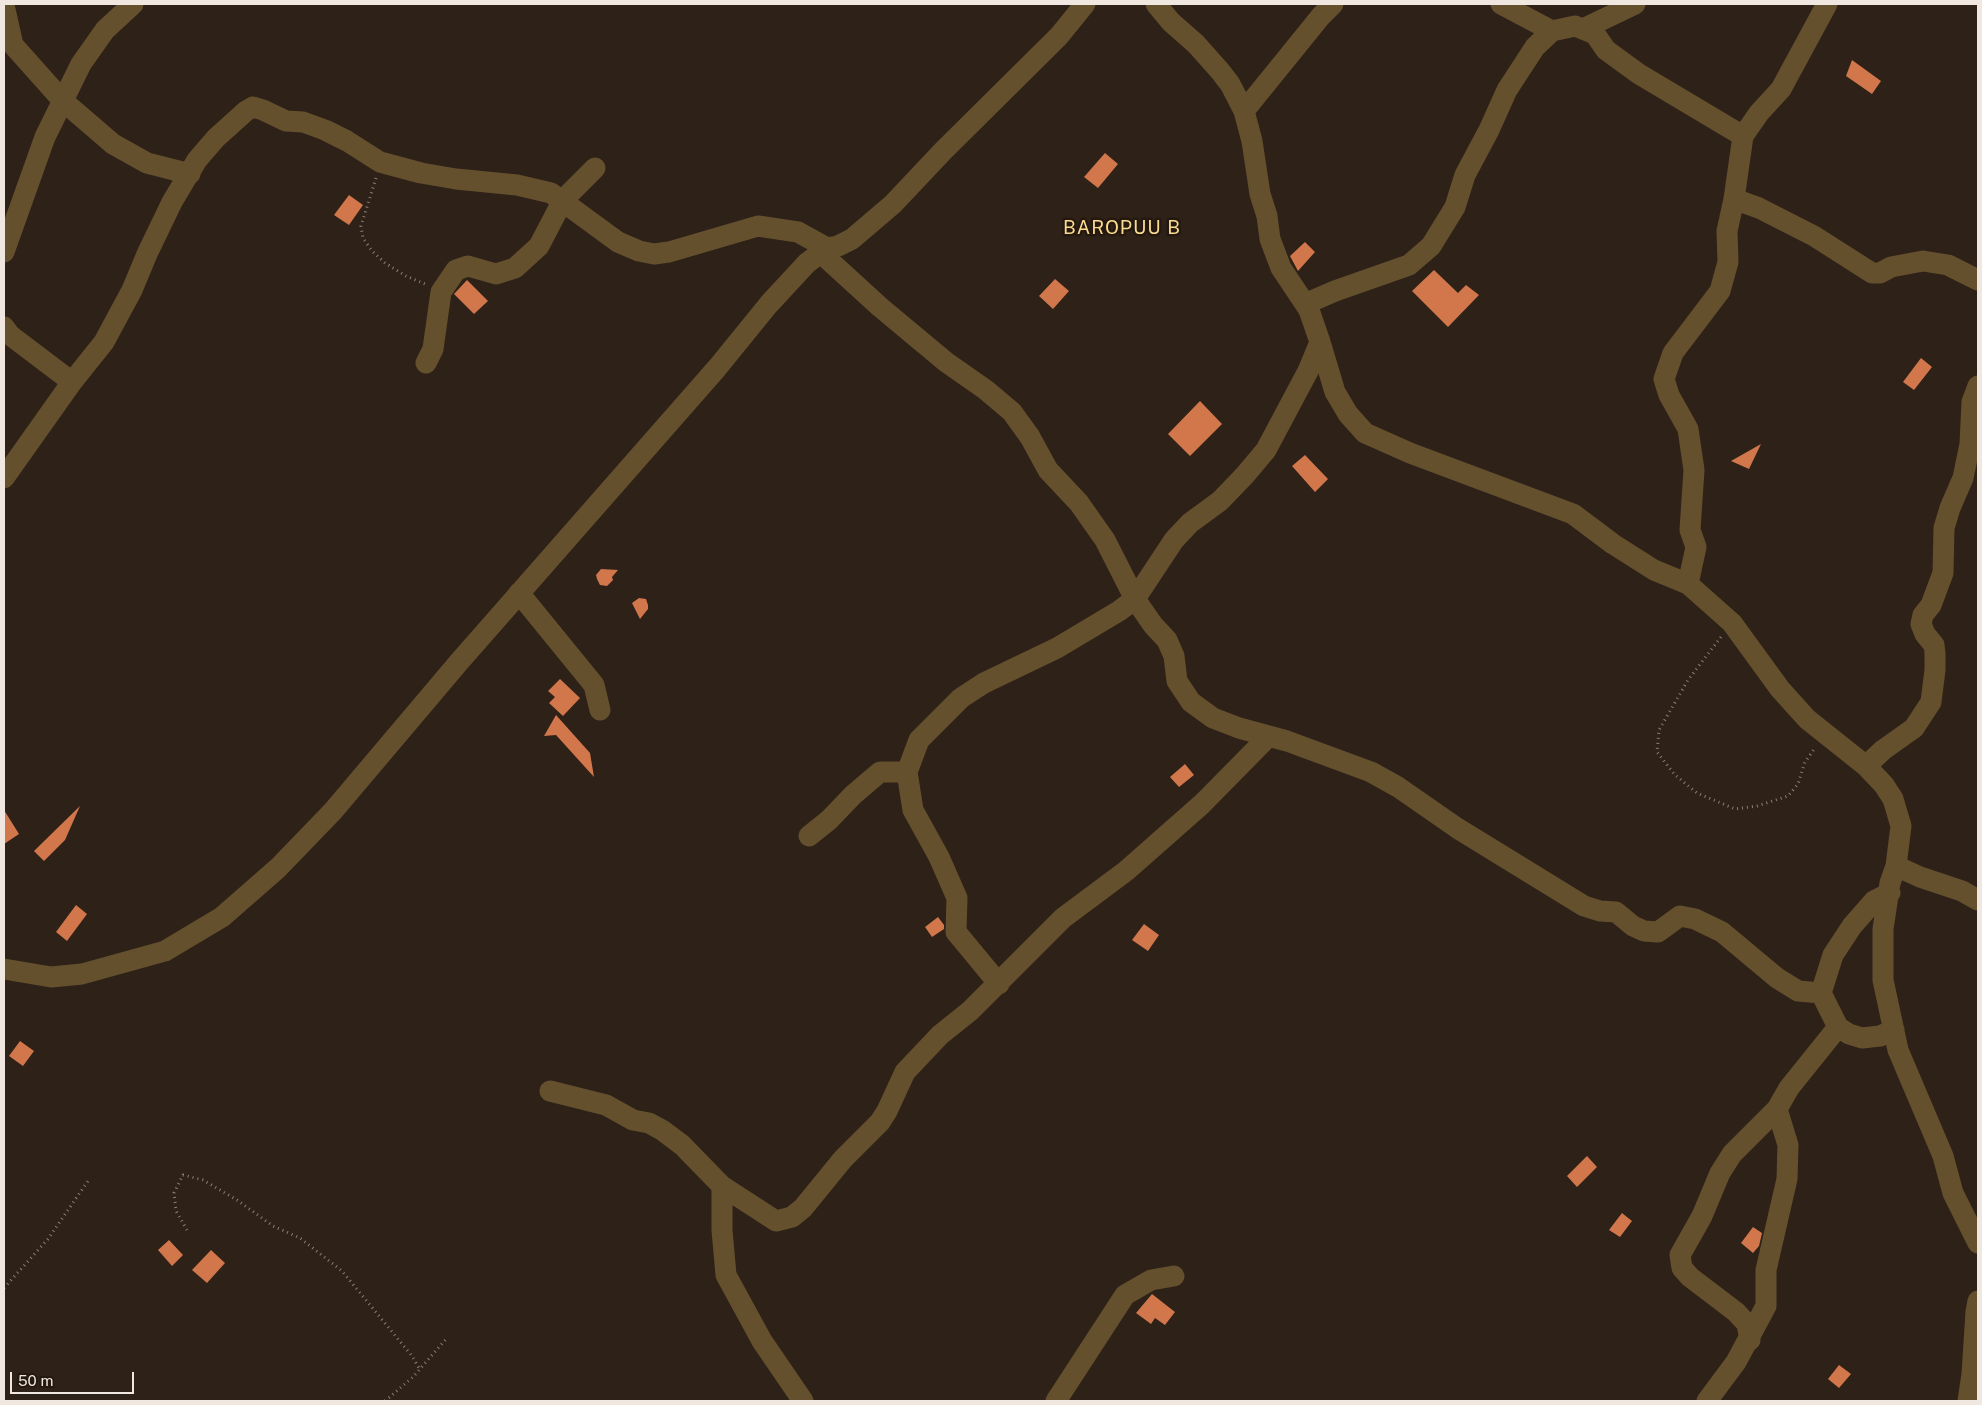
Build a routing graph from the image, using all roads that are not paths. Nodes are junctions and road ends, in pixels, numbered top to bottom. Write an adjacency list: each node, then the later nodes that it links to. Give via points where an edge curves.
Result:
1 (4, 4): 11 (street, via 13,45)
2 (133, 4): 11 (street, via 105,30 80,64)
3 (1085, 4): 18 (street, via 1059,36 893,204 852,239)
4 (1156, 4): 12 (street, via 1220,71)
5 (1333, 4): 12 (street)
6 (1501, 4): 10 (street)
7 (1635, 4): 9 (street)
8 (1827, 4): 13 (street, via 1781,89)
9 (1583, 28): 10 (street, via 1575,26); 13 (street, via 1595,34 1606,50 1639,74)
10 (1552, 31): 21 (street, via 1535,47 1508,90 1464,175 1456,208 1431,246 1409,264)
11 (63, 101): 15 (street, via 113,144 147,163); 19 (street, via 45,136)
12 (1244, 111): 21 (street, via 1270,239 1281,268)
13 (1743, 136): 16 (street)
14 (596, 168): 17 (street)
15 (190, 174): 17 (street, via 197,160 216,138 253,108 286,121 302,122 325,130 380,162 421,174 516,185 551,193); 25 (street, via 172,202 104,342)
16 (1734, 199): 20 (street, via 1814,236 1872,273 1923,261 1948,265); 28 (street, via 1727,231 1728,262 1720,291 1673,353 1664,379 1688,429 1694,470 1690,530 1696,547)
17 (563, 200): 18 (street, via 618,242 639,252 669,252 758,226 798,232); 24 (street, via 539,246 515,268 496,274 468,266 456,270 441,292 433,349)
18 (825, 251): 29 (street, via 807,263 769,304 717,368); 30 (street, via 880,307 1012,412 1048,470 1079,503 1104,540)
19 (4, 252)
20 (1978, 280)
21 (1305, 304): 23 (street)
22 (4, 327): 25 (street)
23 (1320, 342): 28 (street, via 1335,392 1365,433 1573,514 1654,570); 30 (street, via 1266,450 1246,476 1174,540)
24 (426, 363)
25 (72, 382): 27 (street)
26 (1978, 386): 33 (street, via 1972,402 1970,444 1963,478 1944,528 1944,573 1921,624 1934,645 1936,670 1931,702 1914,728 1882,750)
27 (4, 478)
28 (1688, 584): 33 (street, via 1732,623 1806,720)
29 (519, 593): 31 (street, via 594,685); 39 (street, via 333,810 278,868 222,917 165,951 91,972 51,977)
30 (1135, 599): 32 (street, via 1152,625 1167,640 1174,656 1177,681 1191,702 1213,718); 34 (street, via 1057,648 984,683 961,698 919,740)
31 (600, 710)
32 (1268, 737): 40 (street, via 1234,774 1162,840 1063,918); 41 (street, via 1371,772 1584,906 1616,912 1644,931 1658,932 1680,916 1694,919 1722,932 1798,991)
33 (1866, 766): 36 (street, via 1893,799 1901,826)
34 (907, 772): 35 (street, via 880,772); 40 (street, via 913,810 957,898 956,932)
35 (809, 836)
36 (1896, 866): 37 (street); 38 (street)
37 (1890, 893): 41 (street, via 1874,901 1852,926 1833,955); 43 (street, via 1883,929 1883,980)
38 (1978, 900)
39 (4, 969)
40 (999, 984): 46 (street, via 940,1035 905,1072 880,1122 843,1159 803,1208 776,1221)
41 (1821, 993): 42 (street)
42 (1838, 1028): 43 (street, via 1862,1038); 45 (street, via 1789,1088)
43 (1894, 1030): 47 (street, via 1898,1050 1943,1156 1953,1193)
44 (550, 1091): 46 (street, via 606,1105 633,1120 662,1130 682,1145)
45 (1777, 1109): 50 (street, via 1788,1145 1787,1179 1766,1270 1766,1306); 50 (street, via 1732,1154 1680,1255 1682,1268 1690,1277 1747,1324)
46 (722, 1186): 51 (street, via 726,1275 762,1341)
47 (1978, 1243)
48 (1174, 1276): 52 (street, via 1151,1280 1125,1295)
49 (1978, 1300): 54 (street)
50 (1750, 1340): 53 (street)
51 (803, 1401)
52 (1056, 1401)
53 (1707, 1401)
54 (1968, 1401)

